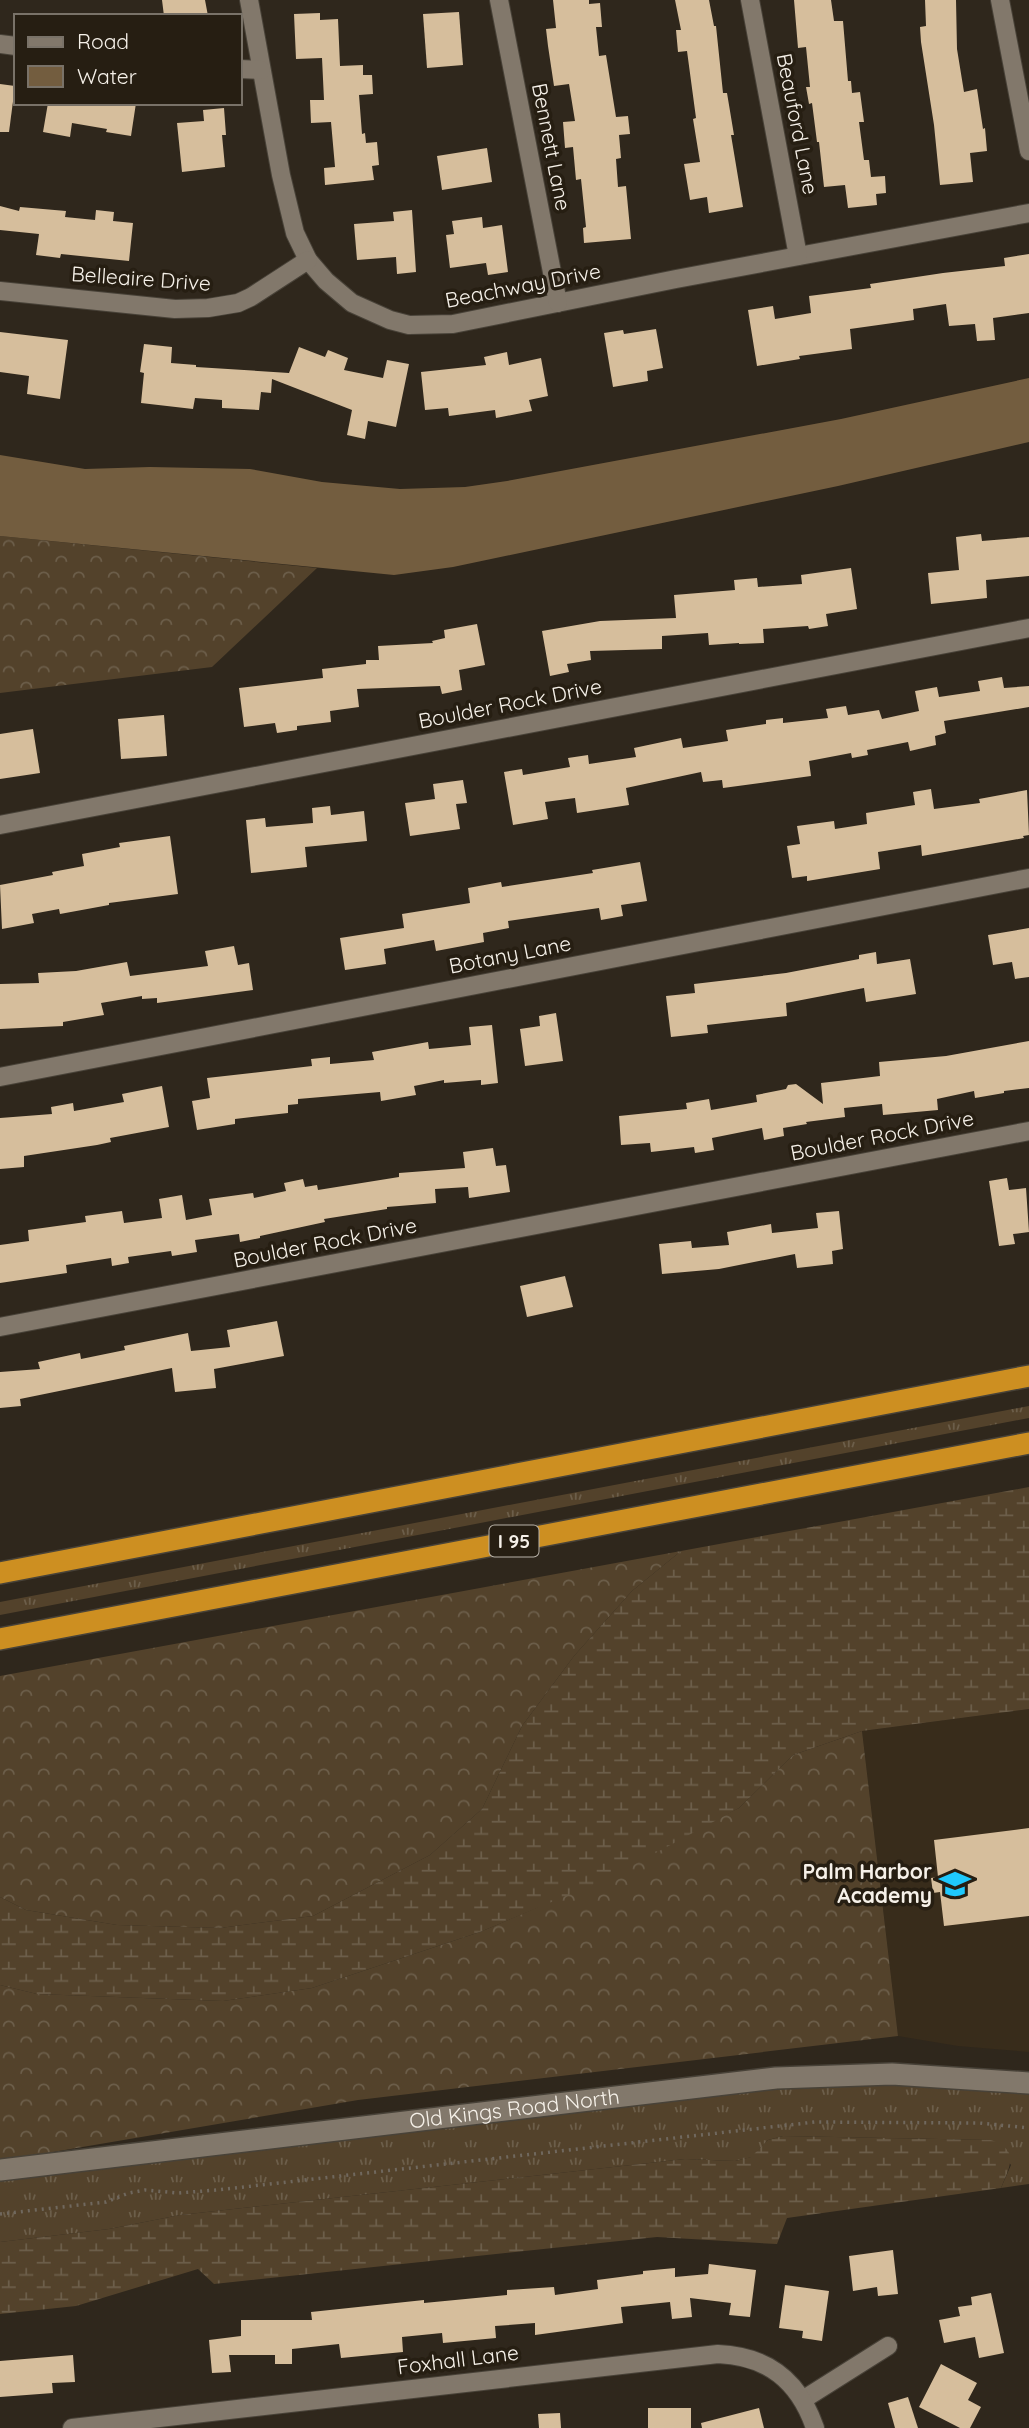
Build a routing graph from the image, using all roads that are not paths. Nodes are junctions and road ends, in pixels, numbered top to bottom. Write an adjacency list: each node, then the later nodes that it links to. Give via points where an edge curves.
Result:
1 (249, 0): 6 (street, Beachway Drive)
2 (499, 0): 12 (street, Bennett Lane)
3 (750, 0): 9 (street, Beauford Lane)
4 (1000, 0): 7 (street)
5 (242, 69): 6 (street)
6 (261, 70): 10 (street, Beachway Drive, via 290,220)
7 (1029, 151)
8 (1029, 213): 9 (street, Beachway Drive)
9 (798, 256): 12 (street, Beachway Drive)
10 (309, 260): 11 (street, Belleaire Drive, via 251,297 224,307 175,309); 12 (street, Beachway Drive, via 352,303 409,325 453,324)
11 (0, 291)
12 (558, 303)
13 (1029, 628): 14 (street, Boulder Rock Drive)
14 (0, 825)
15 (1029, 878): 16 (street, Botany Lane)
16 (0, 1077)
17 (1029, 1131): 18 (street, Boulder Rock Drive)
18 (0, 1327)
19 (1029, 1376): 21 (highway)
20 (1029, 1443): 22 (highway, I 95)
21 (0, 1573)
22 (0, 1640)
23 (1029, 2083): 24 (street, Old Kings Road North, via 892,2074 776,2078)
24 (0, 2170)
25 (888, 2346): 26 (street)
26 (804, 2399): 27 (street, Foxhall Lane, via 787,2380 760,2362 704,2354); 28 (street, Foxhall Lane)
27 (72, 2428)
28 (815, 2428)

